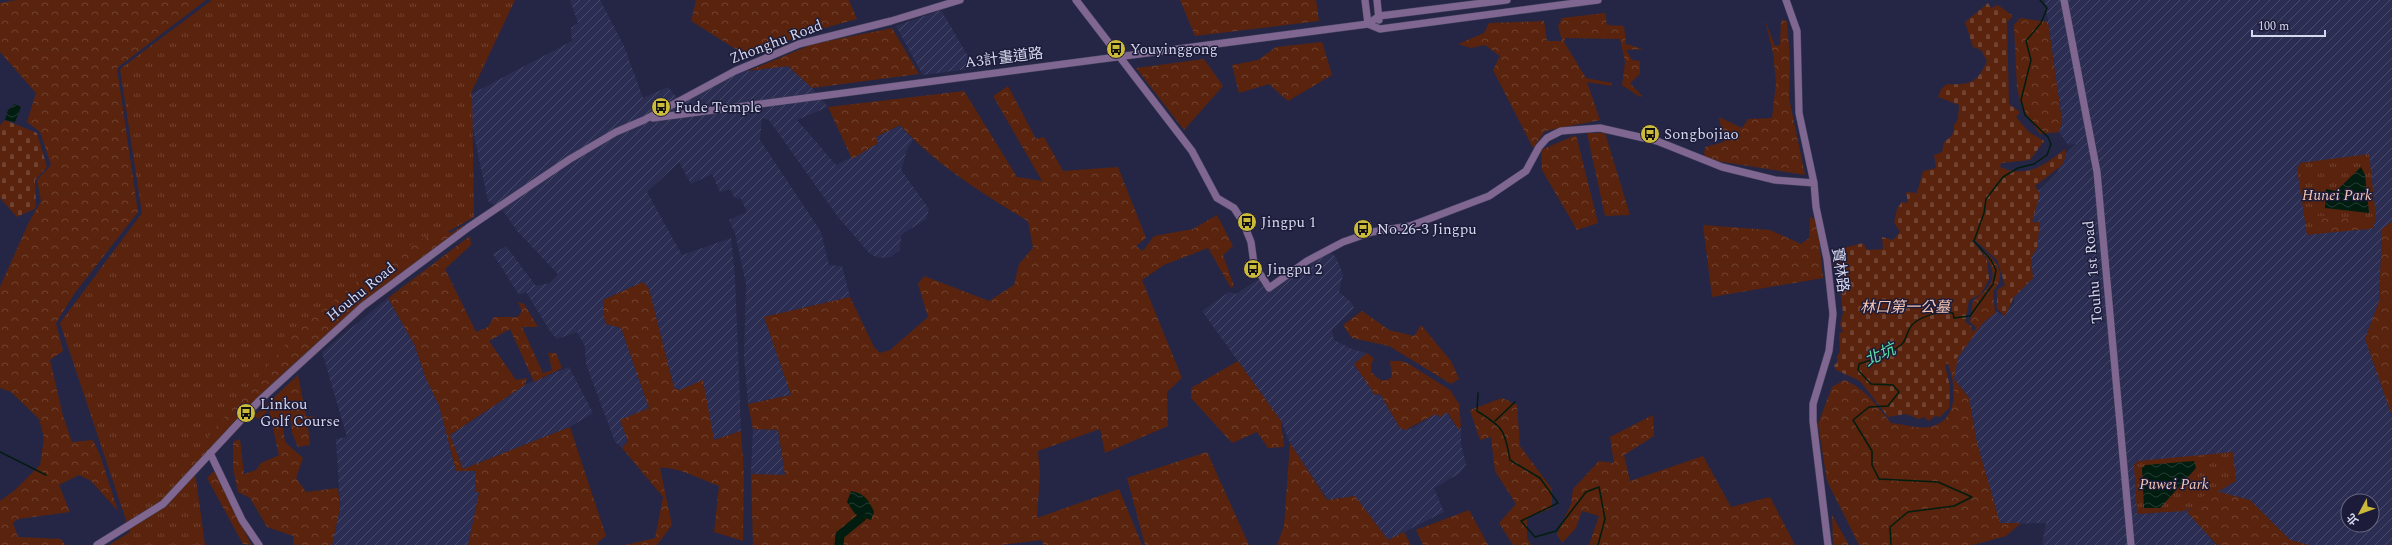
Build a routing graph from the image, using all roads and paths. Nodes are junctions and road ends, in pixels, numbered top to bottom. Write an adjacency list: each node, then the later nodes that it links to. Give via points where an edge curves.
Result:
1 (960, 0): 13 (street, Zhonghu Road, via 891,21 799,44 735,71)
2 (1076, 0): 12 (street)
3 (1365, 0): 10 (street)
4 (1377, 0): 9 (street)
5 (1507, 0): 9 (street)
6 (1598, 0): 11 (street)
7 (1786, 0): 15 (street, 寶林路, via 1797,31 1797,98)
8 (2064, 0): 20 (street, Touhu 1st Road, via 2097,172)
9 (1379, 16): 10 (street); 11 (street)
10 (1368, 24): 11 (street); 12 (street, A3計畫道路)
11 (1380, 28)
12 (1119, 56): 14 (street, A3計畫道路, via 687,112); 15 (street, via 1192,151 1217,198 1234,208 1251,242 1254,264 1269,288 1307,261 1343,242 1372,232 1410,226 1489,196 1526,171 1543,143 1561,131 1607,130 1657,141 1722,167 1775,180)
13 (676, 103): 14 (street, Houhu Road)
14 (644, 120): 16 (street, Houhu Road, via 616,132 552,170 394,281 284,376)
15 (1814, 183): 19 (street, 寶林路, via 1833,314 1829,351 1813,404 1813,432)
16 (210, 453): 17 (street, Houhu Road, via 162,504); 18 (street, via 242,520)
17 (97, 545)
18 (259, 545)
19 (1828, 545)
20 (2131, 545)

